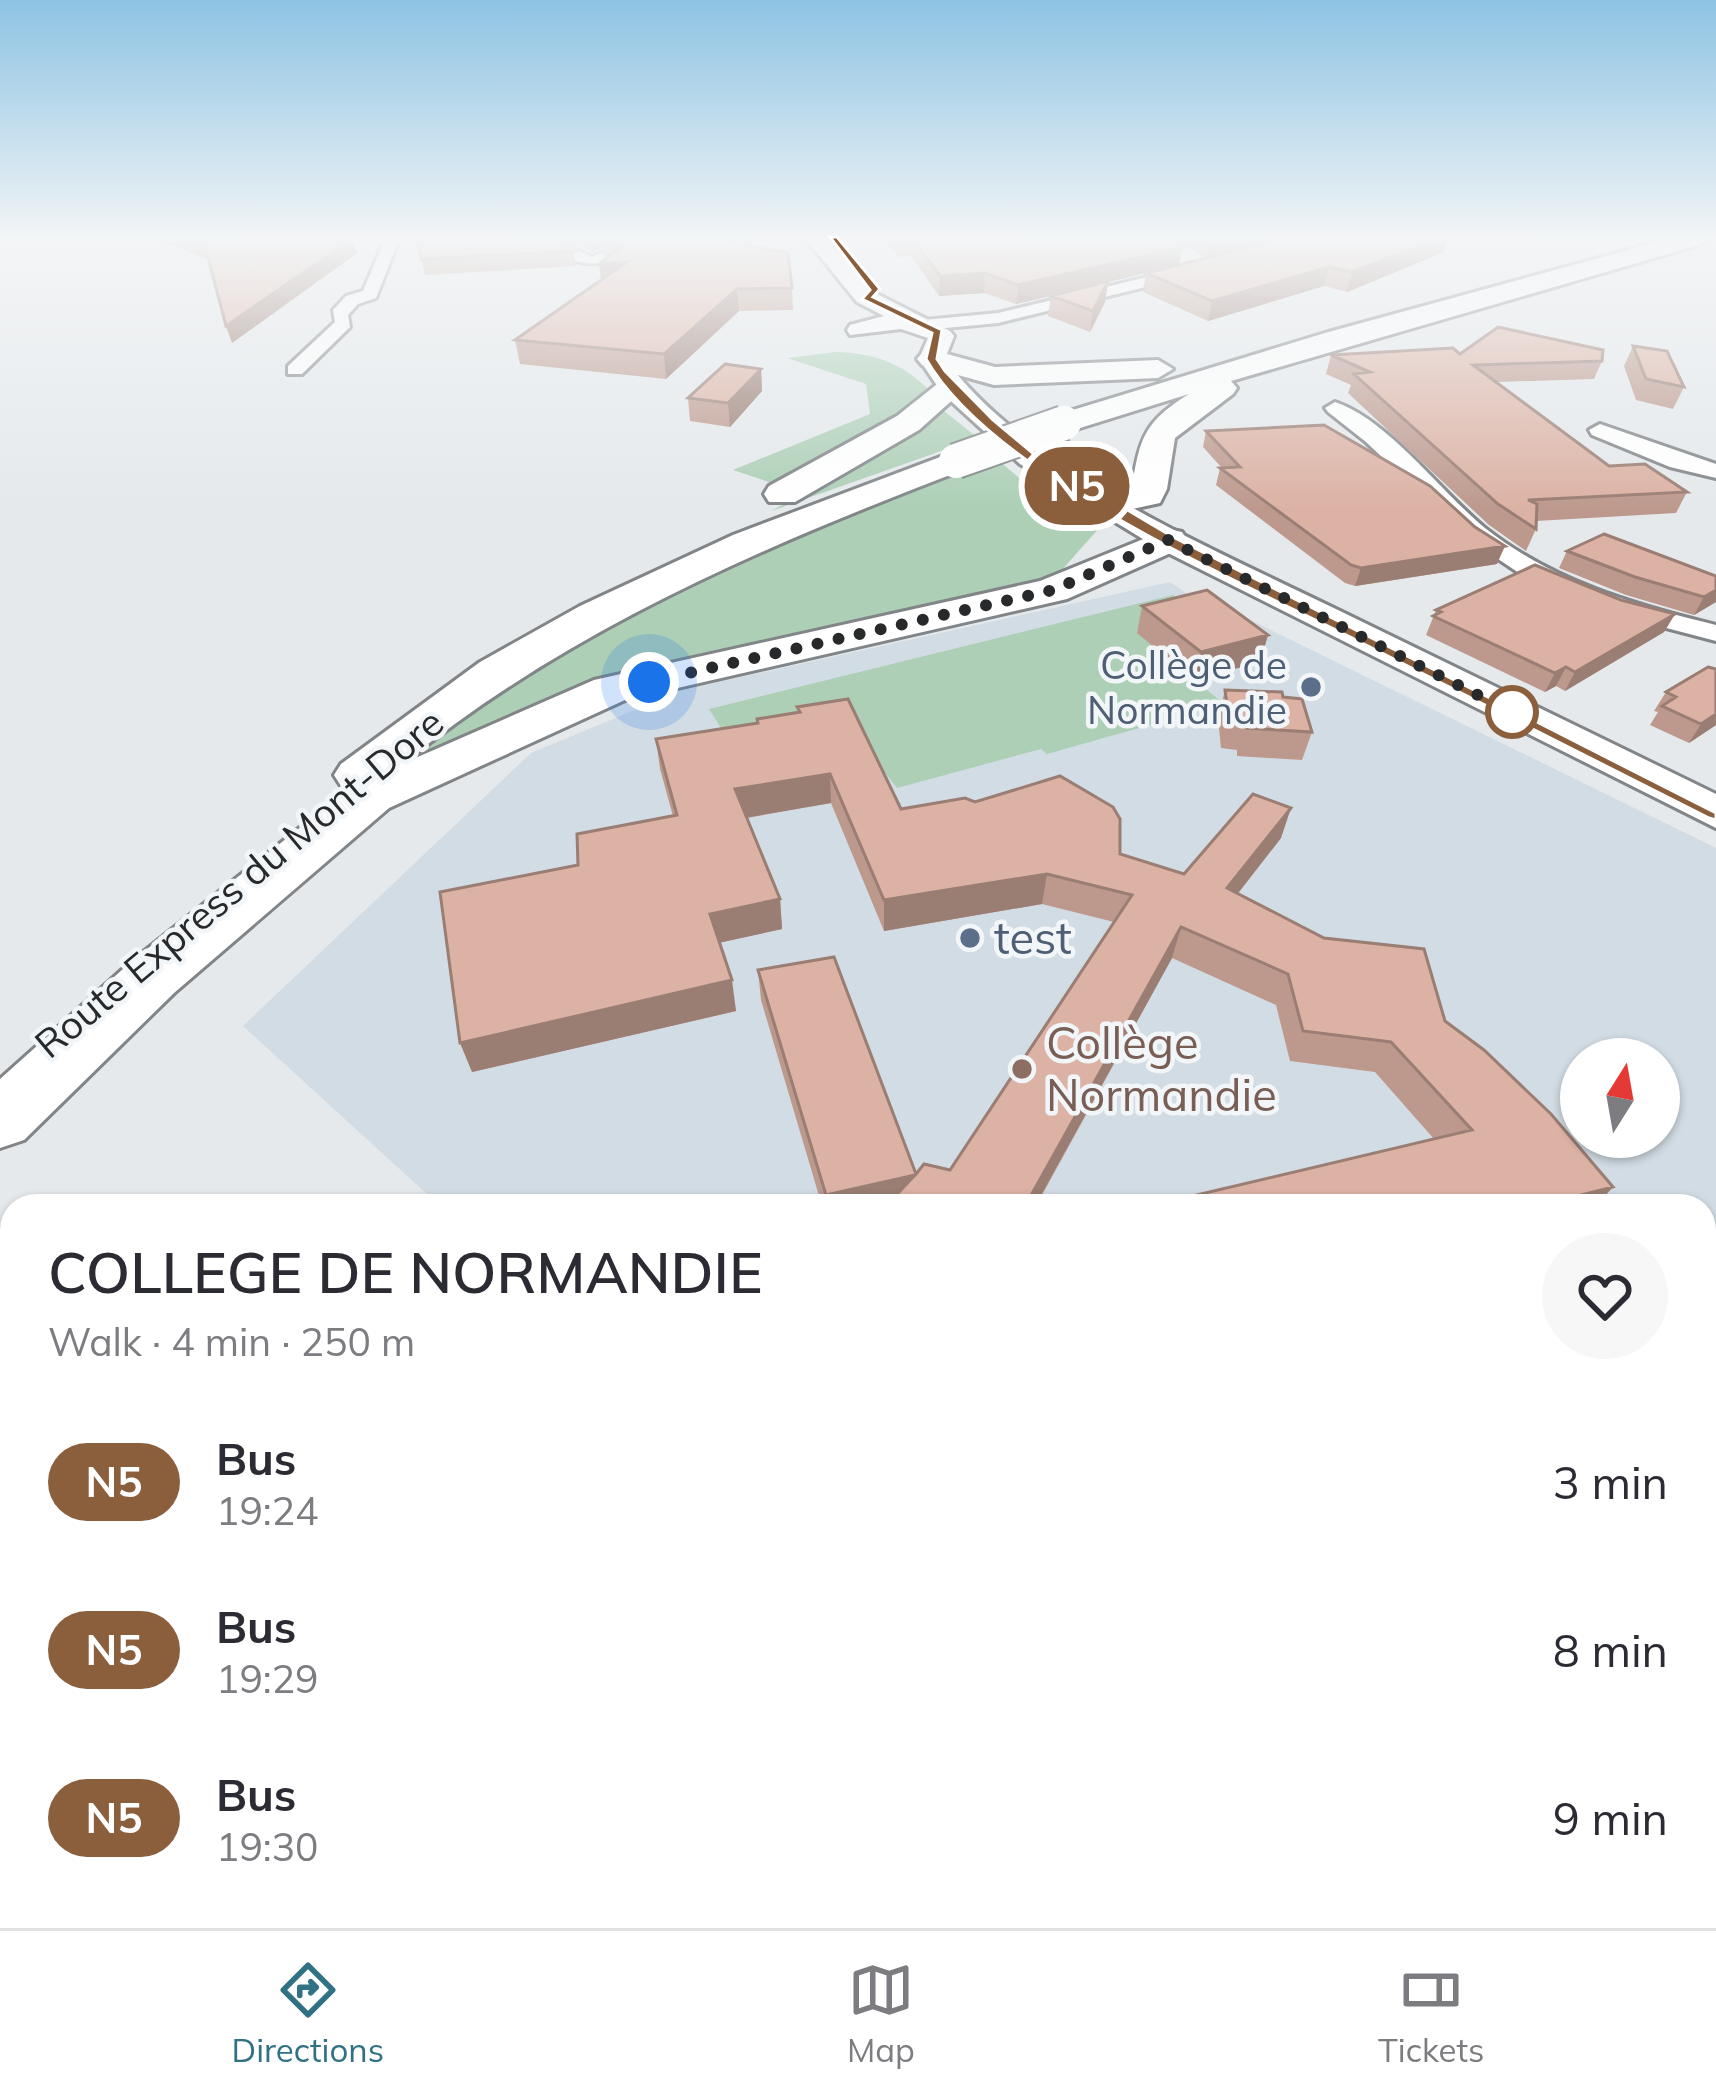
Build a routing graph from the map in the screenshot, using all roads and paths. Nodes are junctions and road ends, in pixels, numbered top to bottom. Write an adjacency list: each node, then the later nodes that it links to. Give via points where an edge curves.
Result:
1 (338, 329): 9 (street)
2 (860, 329): 7 (main road, via 862,344)
3 (901, 329): 7 (main road)
4 (974, 329): 7 (street)
5 (1371, 329): 6 (main road, Route Express du Mont-Dore)
6 (1335, 339): 7 (main road, via 1106,374 994,376); 8 (main road, Route Express du Mont-Dore)
7 (925, 351): 13 (main road, via 1031,458); 16 (main road, via 908,423 663,560)
8 (1264, 365): 13 (main road, via 1179,416 1155,443 1147,495); 16 (main road, Route Express du Mont-Dore, bridge, via 956,461 736,547)
9 (295, 370)
10 (1335, 408): 15 (street, via 1483,538 1535,572 1600,602)
11 (1600, 430): 12 (street)
12 (1716, 471)
13 (1109, 503): 14 (main road)
14 (1168, 540): 17 (main road); 19 (main road, via 1053,590 610,690 371,797 153,977)
15 (1716, 633)
16 (543, 643): 18 (main road, Route Express du Mont-Dore, via 395,746 258,857)
17 (1716, 813)
18 (0, 1087)
19 (0, 1120)

